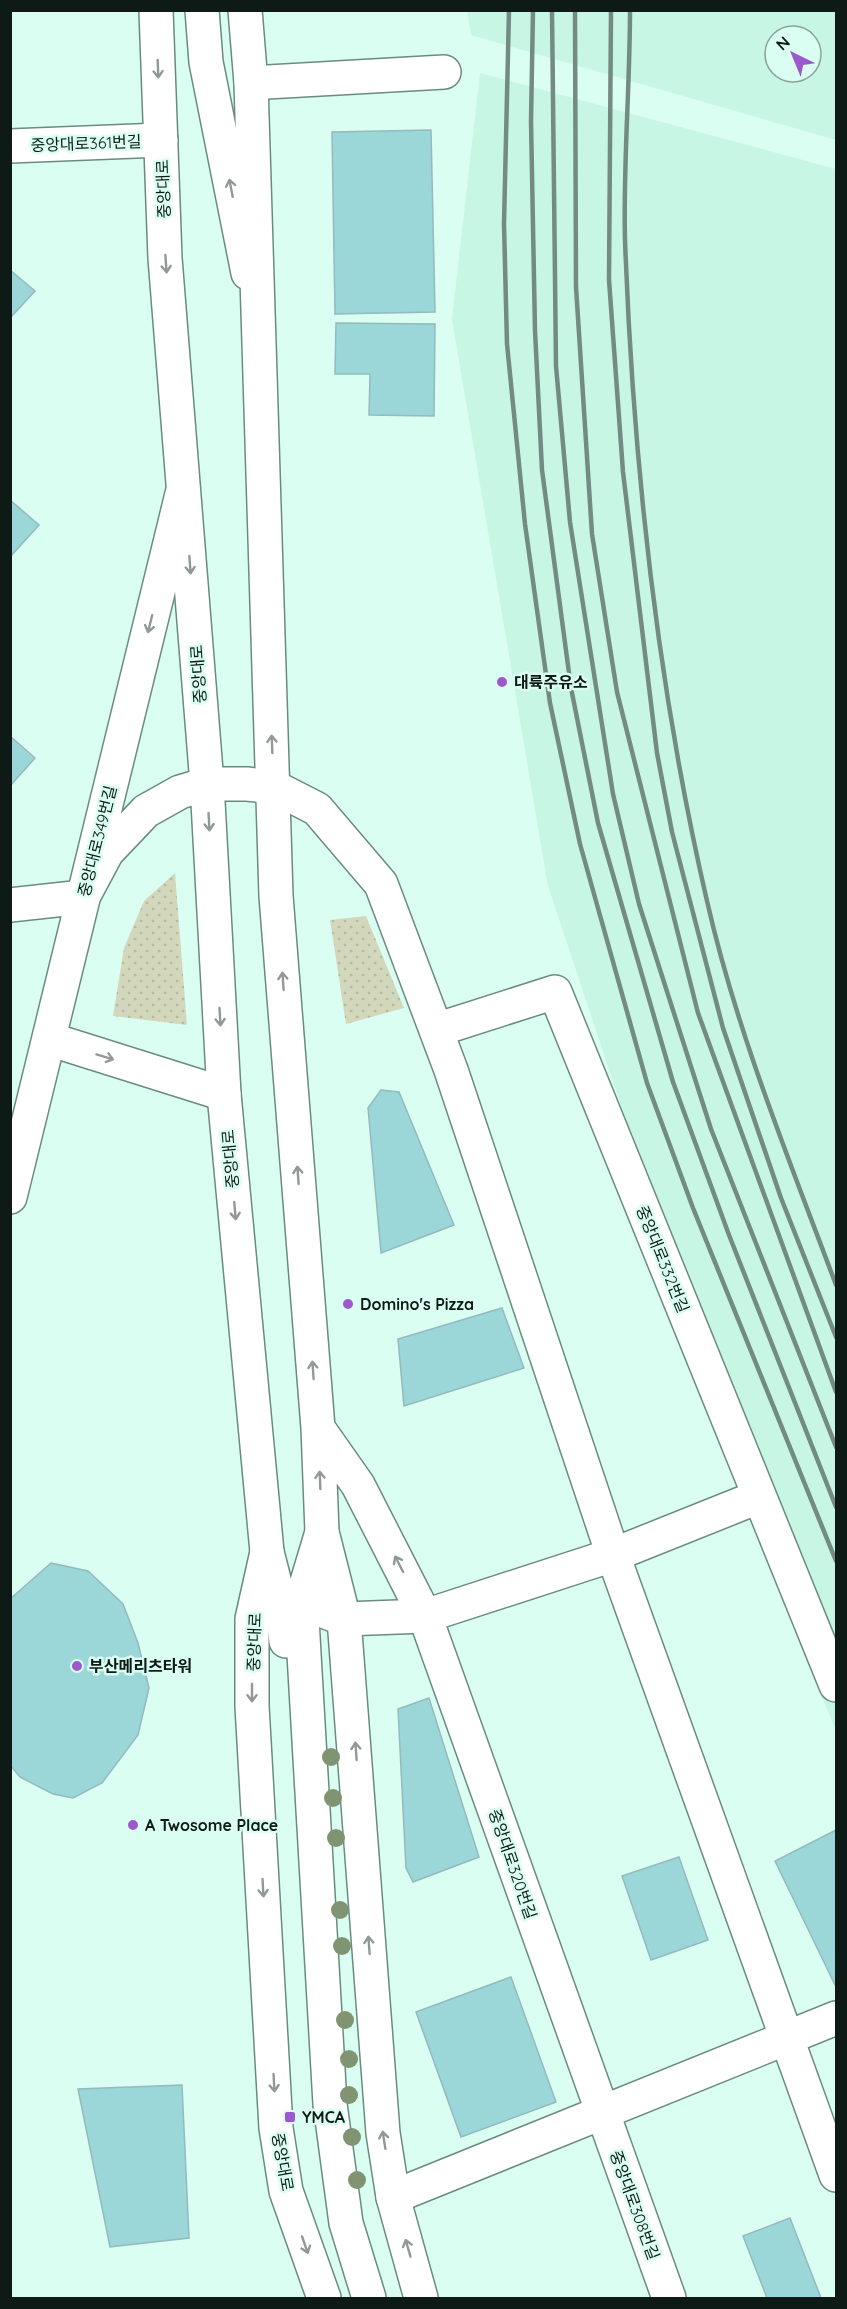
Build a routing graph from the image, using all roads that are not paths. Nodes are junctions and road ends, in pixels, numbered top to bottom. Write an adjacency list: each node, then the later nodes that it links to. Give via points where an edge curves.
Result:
1 (156, 10): 6 (street, 중앙대로, one-way to 6)
2 (202, 10): 8 (street, one-way to 2, via 206,62)
3 (245, 10): 5 (street)
4 (444, 72): 5 (street)
5 (251, 83): 8 (street)
6 (161, 140): 7 (street, 중앙대로361번길); 9 (street, 중앙대로, one-way to 9, via 165,258)
7 (10, 146)
8 (258, 328): 11 (street, one-way to 8)
9 (184, 485): 10 (street, 중앙대로, one-way to 10); 12 (street, 중앙대로349번길, one-way to 12)
10 (207, 784): 11 (street); 12 (street, via 180,792 146,811 107,852); 16 (street, 중앙대로, one-way to 16)
11 (274, 787): 14 (street, via 317,809 381,884); 18 (street, one-way to 11, via 276,896)
12 (83, 897): 13 (street); 15 (street, 중앙대로349번길)
13 (10, 905)
14 (436, 1030): 19 (street, 중앙대로332번길, via 555,992); 22 (street)
15 (49, 1040): 16 (street, one-way to 16); 17 (street, 중앙대로349번길)
16 (224, 1094): 21 (street, 중앙대로, one-way to 21)
17 (10, 1197)
18 (318, 1428): 20 (street, one-way to 18); 24 (street, 중앙대로320번길, one-way to 18, via 358,1485)
19 (759, 1497): 22 (street); 26 (street)
20 (322, 1532): 23 (street); 25 (street)
21 (267, 1552): 23 (street); 32 (street, 중앙대로, one-way to 32, via 252,1619 252,1706 276,2128 286,2191); 33 (street, via 284,1615 310,2094 330,2227 341,2278)
22 (613, 1555): 24 (street); 28 (street)
23 (302, 1602): 25 (street); 34 (street, via 330,2104 346,2223)
24 (425, 1616): 25 (street); 29 (street, 중앙대로320번길)
25 (344, 1619): 31 (street, one-way to 25, via 383,2133)
26 (837, 1685)
27 (837, 2018): 28 (street)
28 (787, 2038): 29 (street); 30 (street)
29 (601, 2112): 31 (street); 36 (street, 중앙대로308번길)
30 (837, 2175)
31 (393, 2197): 35 (street, one-way to 31)
32 (324, 2298)
33 (350, 2298)
34 (369, 2298)
35 (421, 2298)
36 (669, 2298)

